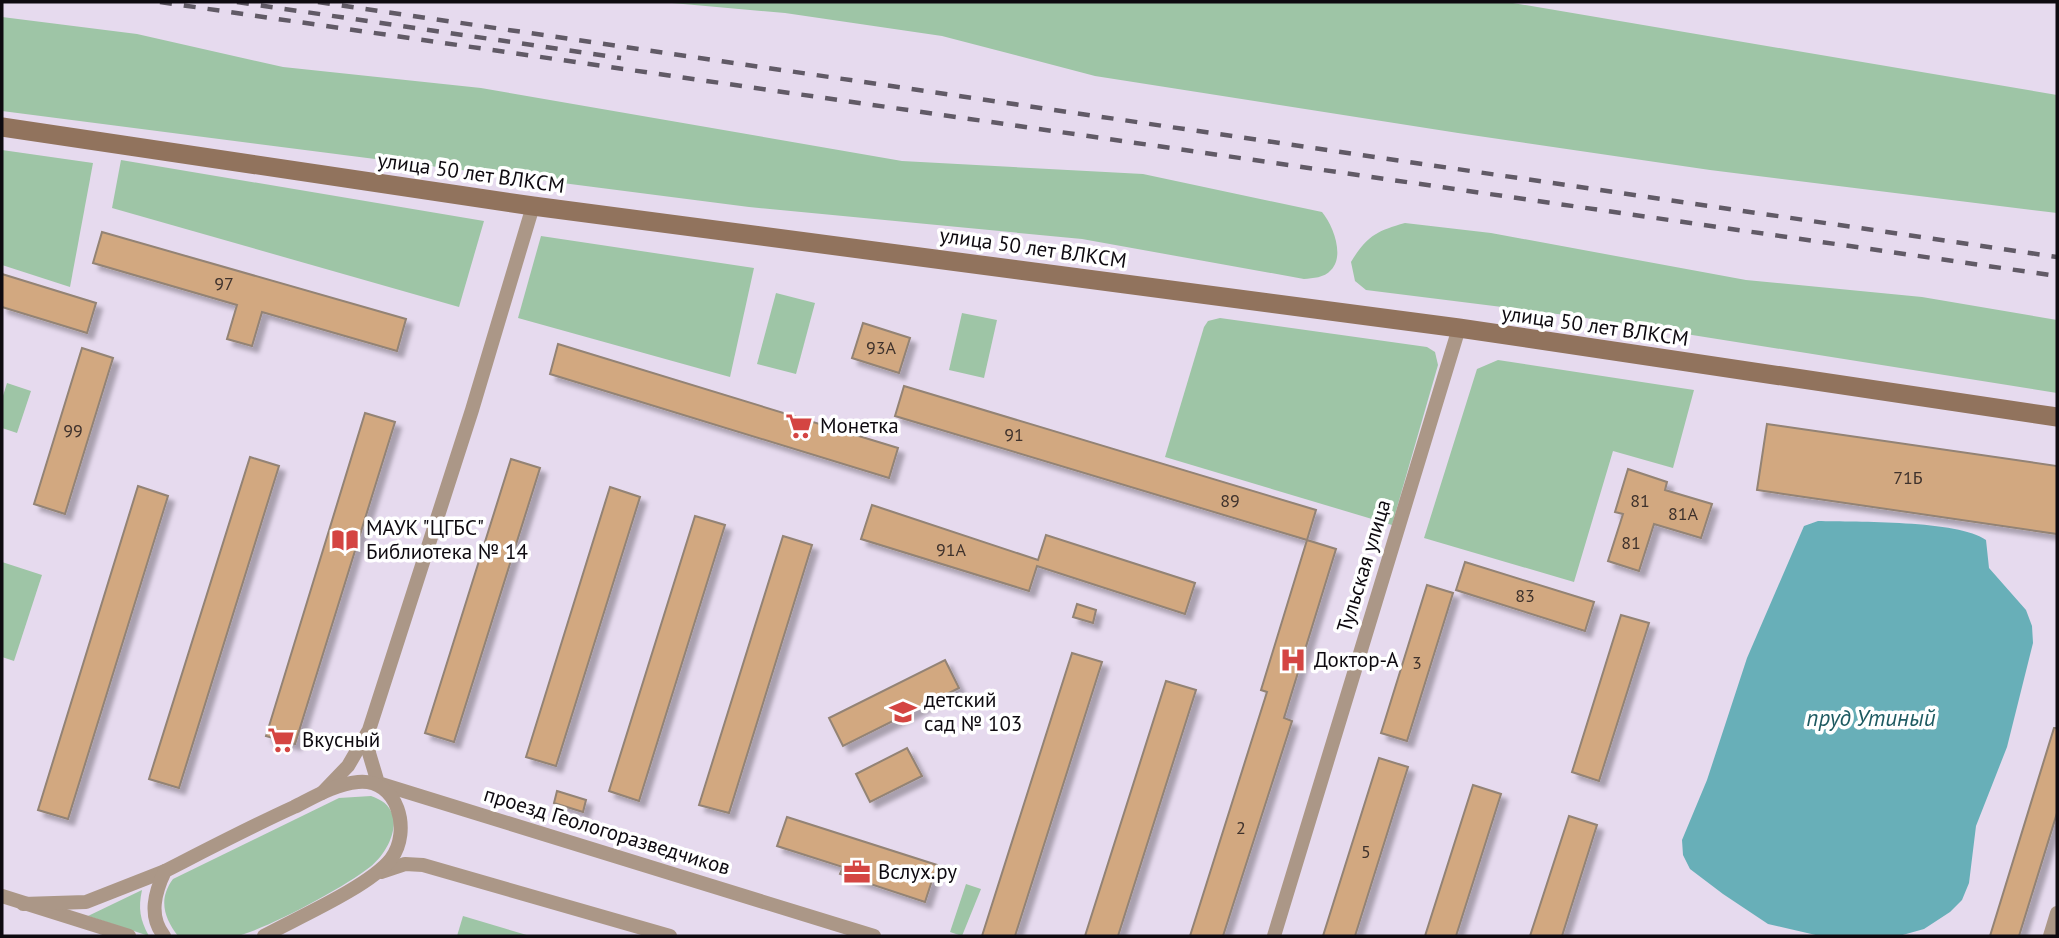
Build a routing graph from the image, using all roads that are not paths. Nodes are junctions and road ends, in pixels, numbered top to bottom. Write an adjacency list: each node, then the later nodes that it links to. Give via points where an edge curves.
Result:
1 (2, 127): 2 (street, улица 50 лет ВЛКСМ)
2 (533, 206): 3 (street, улица 50 лет ВЛКСМ); 5 (street)
3 (1459, 328): 4 (street, улица 50 лет ВЛКСМ); 18 (street, Тульская улица)
4 (2057, 417)
5 (369, 730): 6 (street, via 369,753); 7 (street, via 348,766)
6 (378, 783): 7 (street, via 359,781); 9 (street, via 390,794 403,827 392,858); 17 (street, проезд Геологоразведчиков)
7 (322, 793): 8 (street)
8 (165, 871): 11 (street, via 86,902); 14 (street, via 154,901 155,918)
9 (377, 874): 15 (street); 16 (street, via 405,864 423,864)
10 (2, 896): 11 (street)
11 (23, 904): 13 (street)
12 (2057, 913): 19 (street)
13 (129, 936)
14 (164, 936)
15 (264, 936)
16 (670, 936)
17 (874, 936)
18 (1274, 936)
19 (2050, 936)

